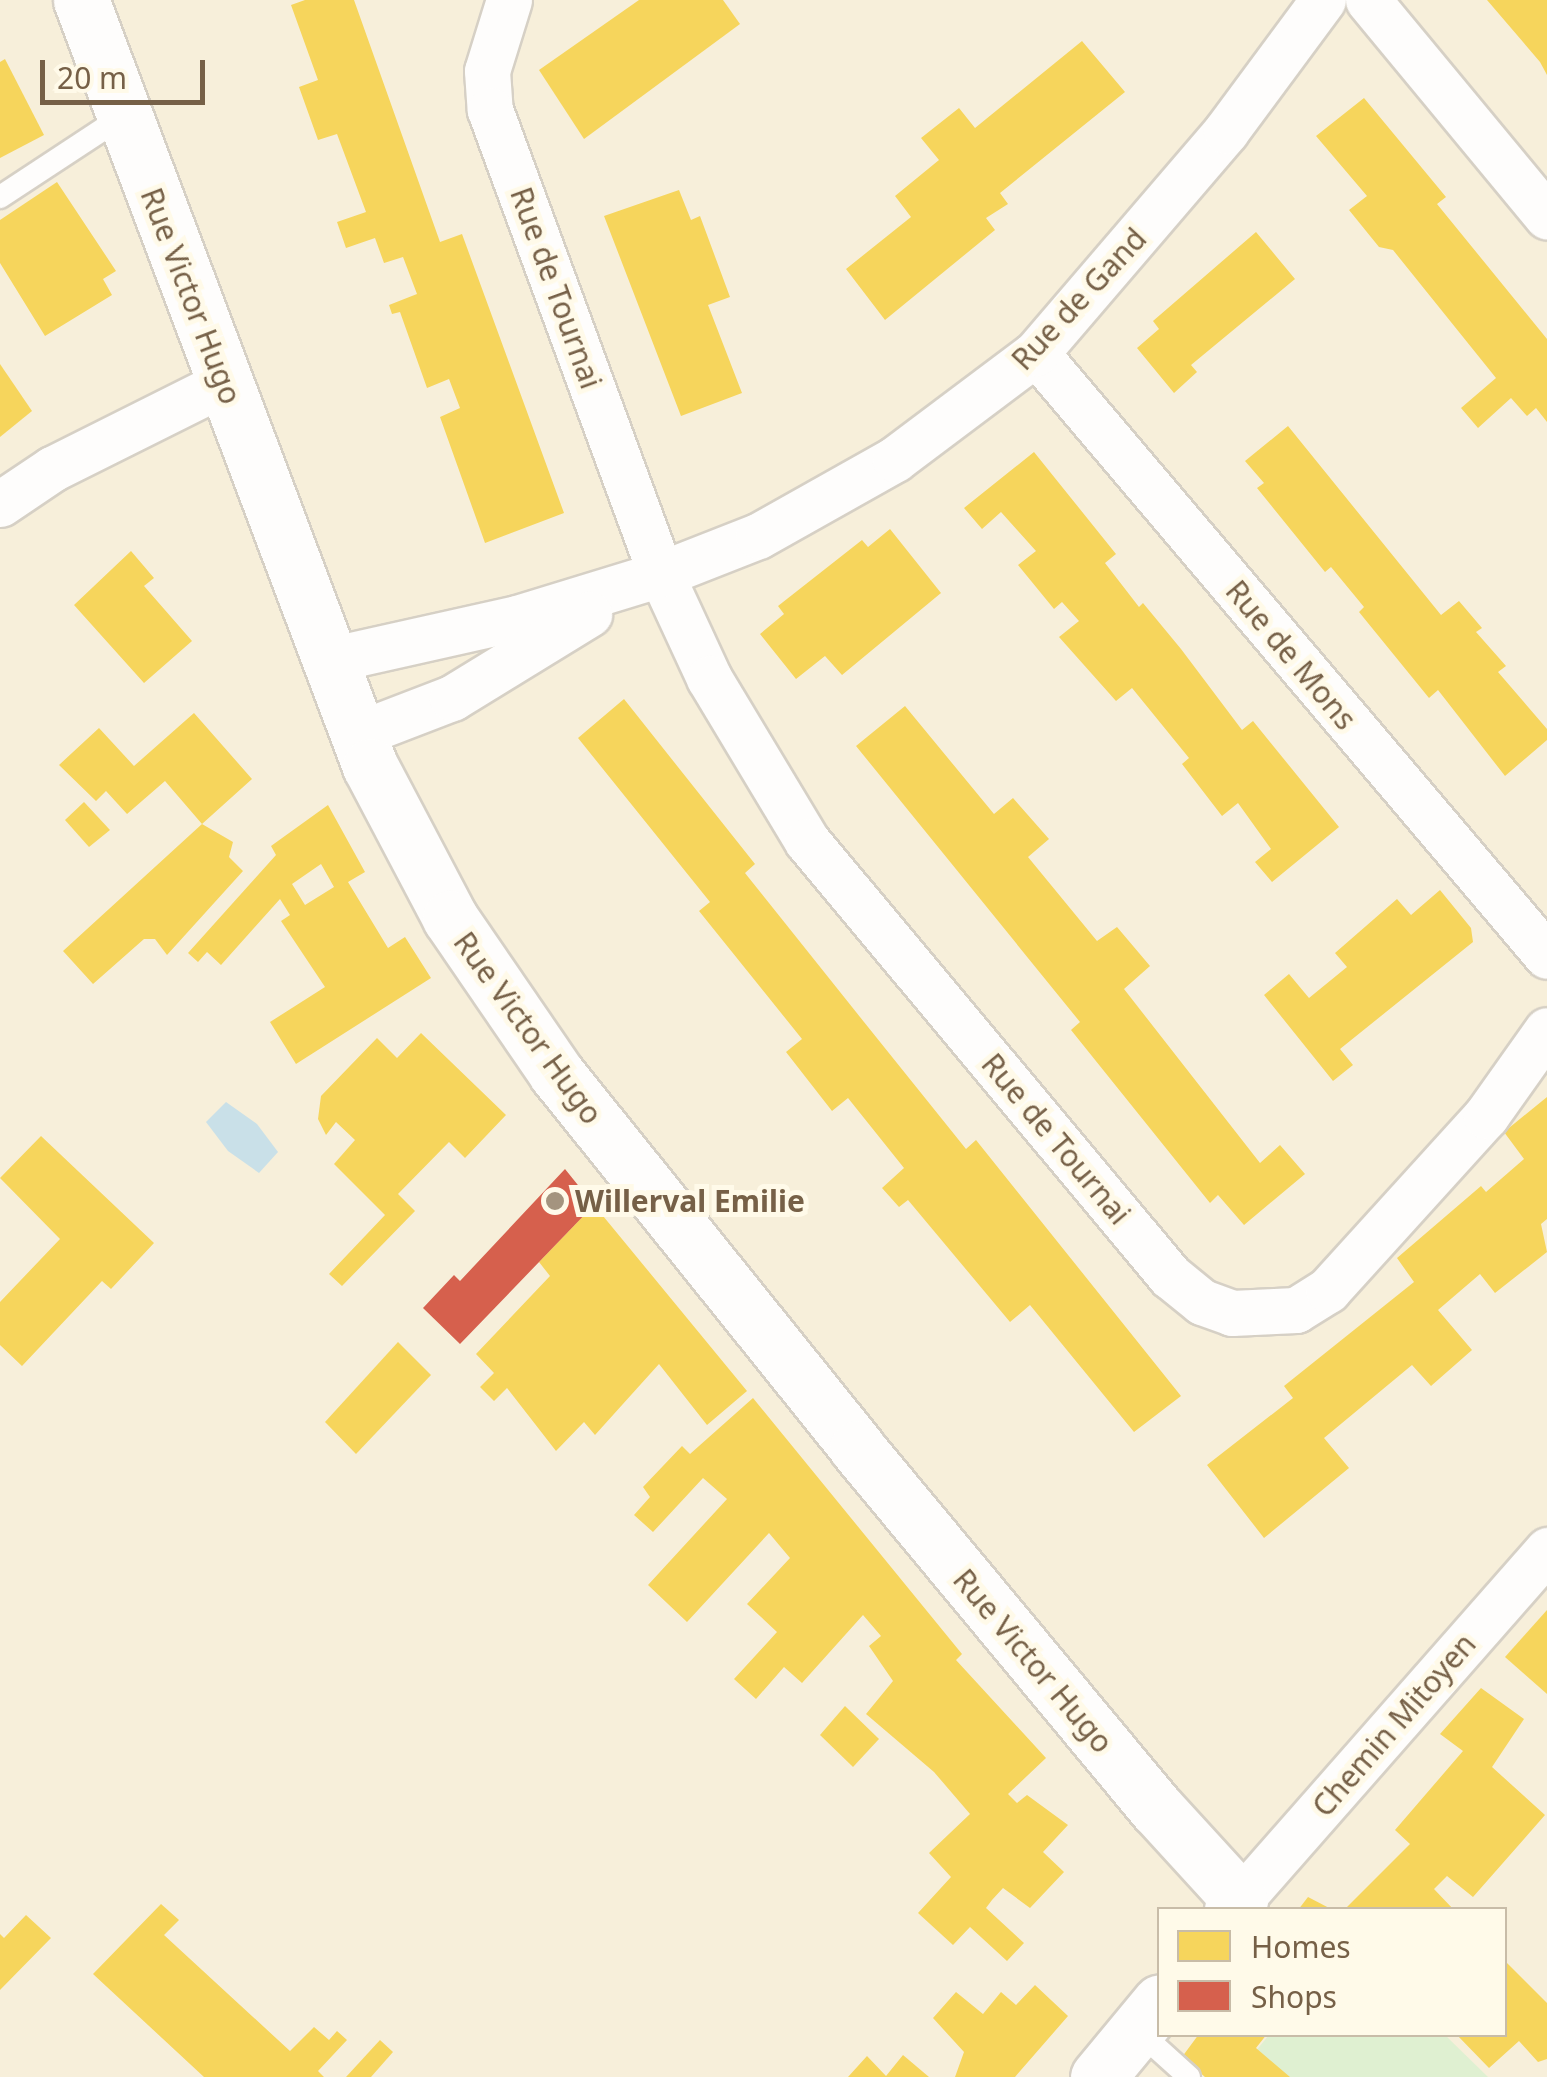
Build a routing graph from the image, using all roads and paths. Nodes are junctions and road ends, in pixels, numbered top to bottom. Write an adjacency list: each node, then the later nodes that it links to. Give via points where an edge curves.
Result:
1 (80, 0): 5 (street, Rue Victor Hugo)
2 (509, 0): 11 (street, Rue de Tournai, via 487,71 490,110)
3 (1323, 0): 8 (street, Rue de Gand, via 1226,131)
4 (1368, 0): 7 (street)
5 (122, 116): 6 (lane); 9 (street, Rue Victor Hugo)
6 (0, 197)
7 (1547, 216)
8 (1036, 354): 11 (street, Rue de Gand, via 957,417 823,502); 14 (street, Rue de Mons)
9 (224, 383): 10 (street, via 52,469); 12 (street, Rue Victor Hugo)
10 (0, 504)
11 (661, 574): 12 (street, via 517,618); 13 (street, via 452,698); 15 (street, Rue de Tournai, via 742,739 806,841 1170,1276 1202,1302 1264,1316 1296,1310 1328,1290 1486,1116)
12 (329, 660): 13 (street, Rue Victor Hugo)
13 (358, 734): 17 (street, Rue Victor Hugo, via 388,807 440,901 556,1073 856,1448)
14 (1547, 956)
15 (1547, 1030)
16 (1547, 1550): 17 (street, Chemin Mitoyen)
17 (1236, 1904)
18 (1148, 2016): 20 (street)
19 (1162, 2037): 21 (lane)
20 (1098, 2077)
21 (1190, 2077)

